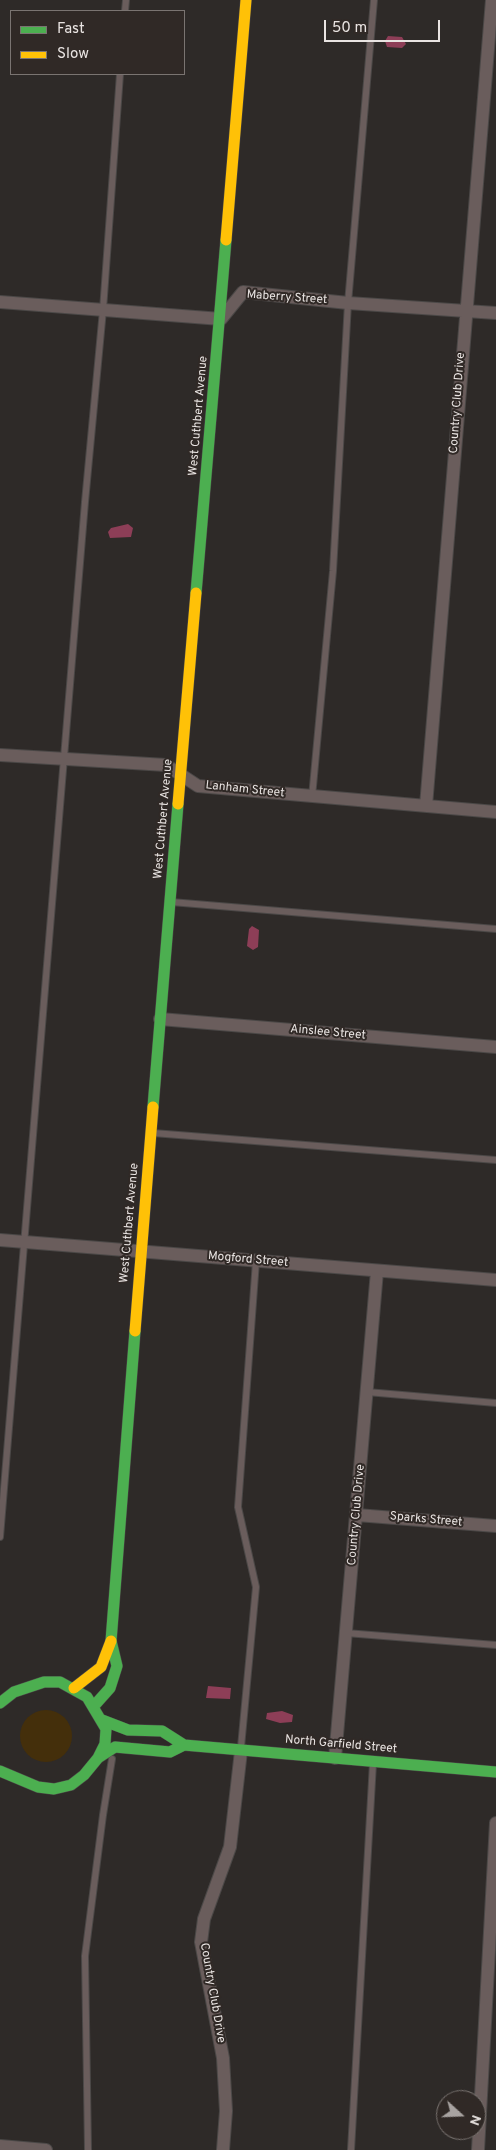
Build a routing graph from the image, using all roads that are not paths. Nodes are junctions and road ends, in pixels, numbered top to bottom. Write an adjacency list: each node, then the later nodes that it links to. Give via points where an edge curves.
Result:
1 (246, 0): 10 (street, West Cuthbert Avenue)
2 (374, 0): 6 (lane)
3 (492, 0): 8 (street, Country Club Drive)
4 (120, 75): 7 (lane)
5 (0, 302): 7 (street)
6 (348, 303): 8 (street, Maberry Street); 10 (street, Maberry Street, via 243,292); 14 (lane, via 339,489)
7 (103, 310): 10 (street); 12 (lane)
8 (465, 312): 9 (street, Maberry Street); 15 (street, Country Club Drive)
9 (496, 313)
10 (221, 319): 13 (street, West Cuthbert Avenue)
11 (0, 755): 12 (street, Lanham Street)
12 (64, 757): 13 (street, Lanham Street, via 166,765); 24 (lane)
13 (181, 775): 14 (street, Lanham Street, via 198,786); 17 (street, West Cuthbert Avenue)
14 (312, 796): 15 (street, Lanham Street)
15 (426, 806): 16 (street, Lanham Street)
16 (496, 812)
17 (170, 902): 18 (lane); 19 (street, West Cuthbert Avenue)
18 (496, 929)
19 (160, 1019): 20 (street, Ainslee Street); 21 (street, West Cuthbert Avenue)
20 (496, 1047)
21 (151, 1133): 22 (lane); 25 (street, West Cuthbert Avenue)
22 (496, 1160)
23 (0, 1240): 24 (street, Mogford Street)
24 (24, 1242): 25 (street, Mogford Street); 33 (lane)
25 (142, 1251): 26 (street, Mogford Street); 35 (street, West Cuthbert Avenue)
26 (256, 1261): 27 (street, Mogford Street); 42 (lane, via 238,1507 256,1587)
27 (377, 1271): 28 (street, Mogford Street); 29 (street, Country Club Drive)
28 (496, 1280)
29 (367, 1392): 30 (lane); 31 (street, Country Club Drive)
30 (496, 1403)
31 (357, 1515): 32 (street, Sparks Street); 34 (street, Country Club Drive)
32 (496, 1526)
33 (0, 1536)
34 (346, 1633): 36 (lane); 44 (street, Country Club Drive)
35 (111, 1641): 37 (street, West Cuthbert Avenue, via 101,1667); 39 (street, West Cuthbert Avenue, via 116,1666 110,1688)
36 (496, 1645)
37 (74, 1688): 38 (street, via 60,1682 44,1682 14,1692); 39 (street)
38 (0, 1703)
39 (93, 1707): 40 (street)
40 (102, 1720): 41 (street, via 128,1730 162,1732); 43 (street, via 106,1729)
41 (184, 1745): 42 (street, North Garfield Street); 43 (street, via 170,1752 115,1747)
42 (241, 1751): 44 (street, North Garfield Street); 53 (street, Country Club Drive, via 230,1847 204,1919 201,1942 223,2058 226,2111)
43 (98, 1758): 48 (street, via 71,1785 54,1790)
44 (335, 1758): 46 (street, North Garfield Street)
45 (112, 1759): 52 (lane, via 85,1956)
46 (373, 1762): 47 (street, North Garfield Street); 54 (lane)
47 (496, 1772)
48 (1, 1773)
49 (496, 1824): 55 (street)
50 (0, 2146): 51 (street)
51 (46, 2150)
52 (88, 2150)
53 (223, 2150)
54 (350, 2150)
55 (478, 2150)

